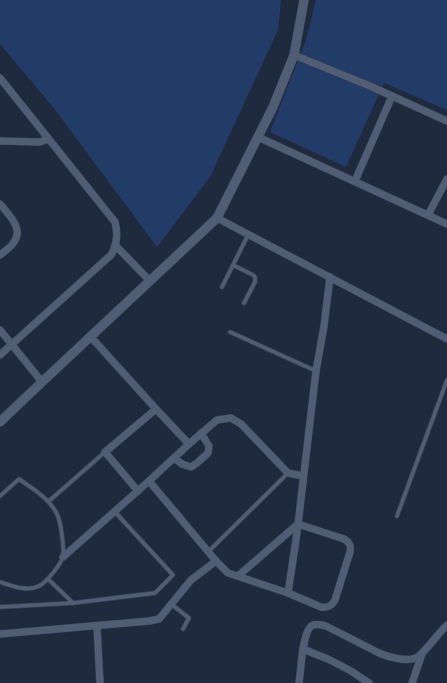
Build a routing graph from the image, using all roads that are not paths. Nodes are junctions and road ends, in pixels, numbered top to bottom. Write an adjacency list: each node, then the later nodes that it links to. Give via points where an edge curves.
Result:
1 (304, 0): 2 (street)
2 (294, 55): 4 (street); 6 (street)
3 (0, 78): 7 (street)
4 (392, 96): 5 (street); 10 (street)
5 (447, 121)
6 (258, 137): 10 (street); 13 (street)
7 (48, 139): 8 (street, via 40,142); 16 (street, via 115,222)
8 (0, 141)
9 (447, 179): 12 (street)
10 (355, 181): 12 (street)
11 (0, 204): 17 (street, via 18,230 14,243)
12 (428, 215): 14 (street)
13 (217, 218): 15 (street); 20 (street)
14 (447, 224)
15 (248, 235): 18 (lane); 19 (street)
16 (115, 245): 20 (street); 27 (street, via 111,255)
17 (0, 255)
18 (233, 265): 21 (lane); 22 (lane, via 255,277)
19 (330, 278): 26 (street); 29 (street)
20 (150, 281): 25 (street)
21 (222, 287)
22 (244, 303)
23 (0, 330): 27 (street)
24 (230, 332): 29 (lane)
25 (90, 336): 31 (street); 32 (street)
26 (447, 339)
27 (12, 344): 28 (street); 31 (street)
28 (0, 355)
29 (316, 371): 39 (street)
30 (447, 380): 45 (lane)
31 (42, 382): 33 (street)
32 (156, 409): 35 (street); 36 (street)
33 (0, 422)
34 (201, 434): 35 (street); 37 (street, via 209,446 208,453 197,463 191,467); 38 (street, via 217,420 230,418 242,424)
35 (189, 444): 37 (street)
36 (105, 452): 41 (street); 43 (lane)
37 (174, 458): 40 (street)
38 (288, 473): 39 (street); 47 (lane)
39 (303, 476): 46 (street)
40 (149, 481): 41 (street); 47 (street)
41 (138, 492): 44 (street)
42 (0, 496): 43 (lane, via 19,479)
43 (49, 502): 48 (lane, via 57,515 63,538)
44 (115, 512): 48 (street); 54 (lane, via 173,575 155,593)
45 (397, 516)
46 (298, 524): 50 (street); 53 (street); 53 (street, via 344,539 351,548 335,600 330,606 321,607)
47 (208, 552): 49 (street)
48 (63, 557): 51 (lane)
49 (216, 561): 50 (street, via 228,573); 55 (street, via 191,580)
50 (238, 576): 53 (street)
51 (48, 579): 52 (lane, via 38,586 23,588); 54 (lane)
52 (0, 582)
53 (288, 593)
54 (72, 603): 56 (lane)
55 (171, 604): 57 (street, via 159,619); 59 (lane, via 189,618)
56 (0, 607)
57 (97, 626): 60 (street); 63 (street)
58 (447, 626): 62 (street)
59 (182, 629)
60 (0, 634)
61 (303, 649): 62 (street, via 307,632 319,624 386,656 412,659); 64 (street); 65 (street, via 351,671)
62 (422, 654): 66 (street)
63 (100, 683)
64 (299, 683)
65 (368, 683)
66 (412, 683)

